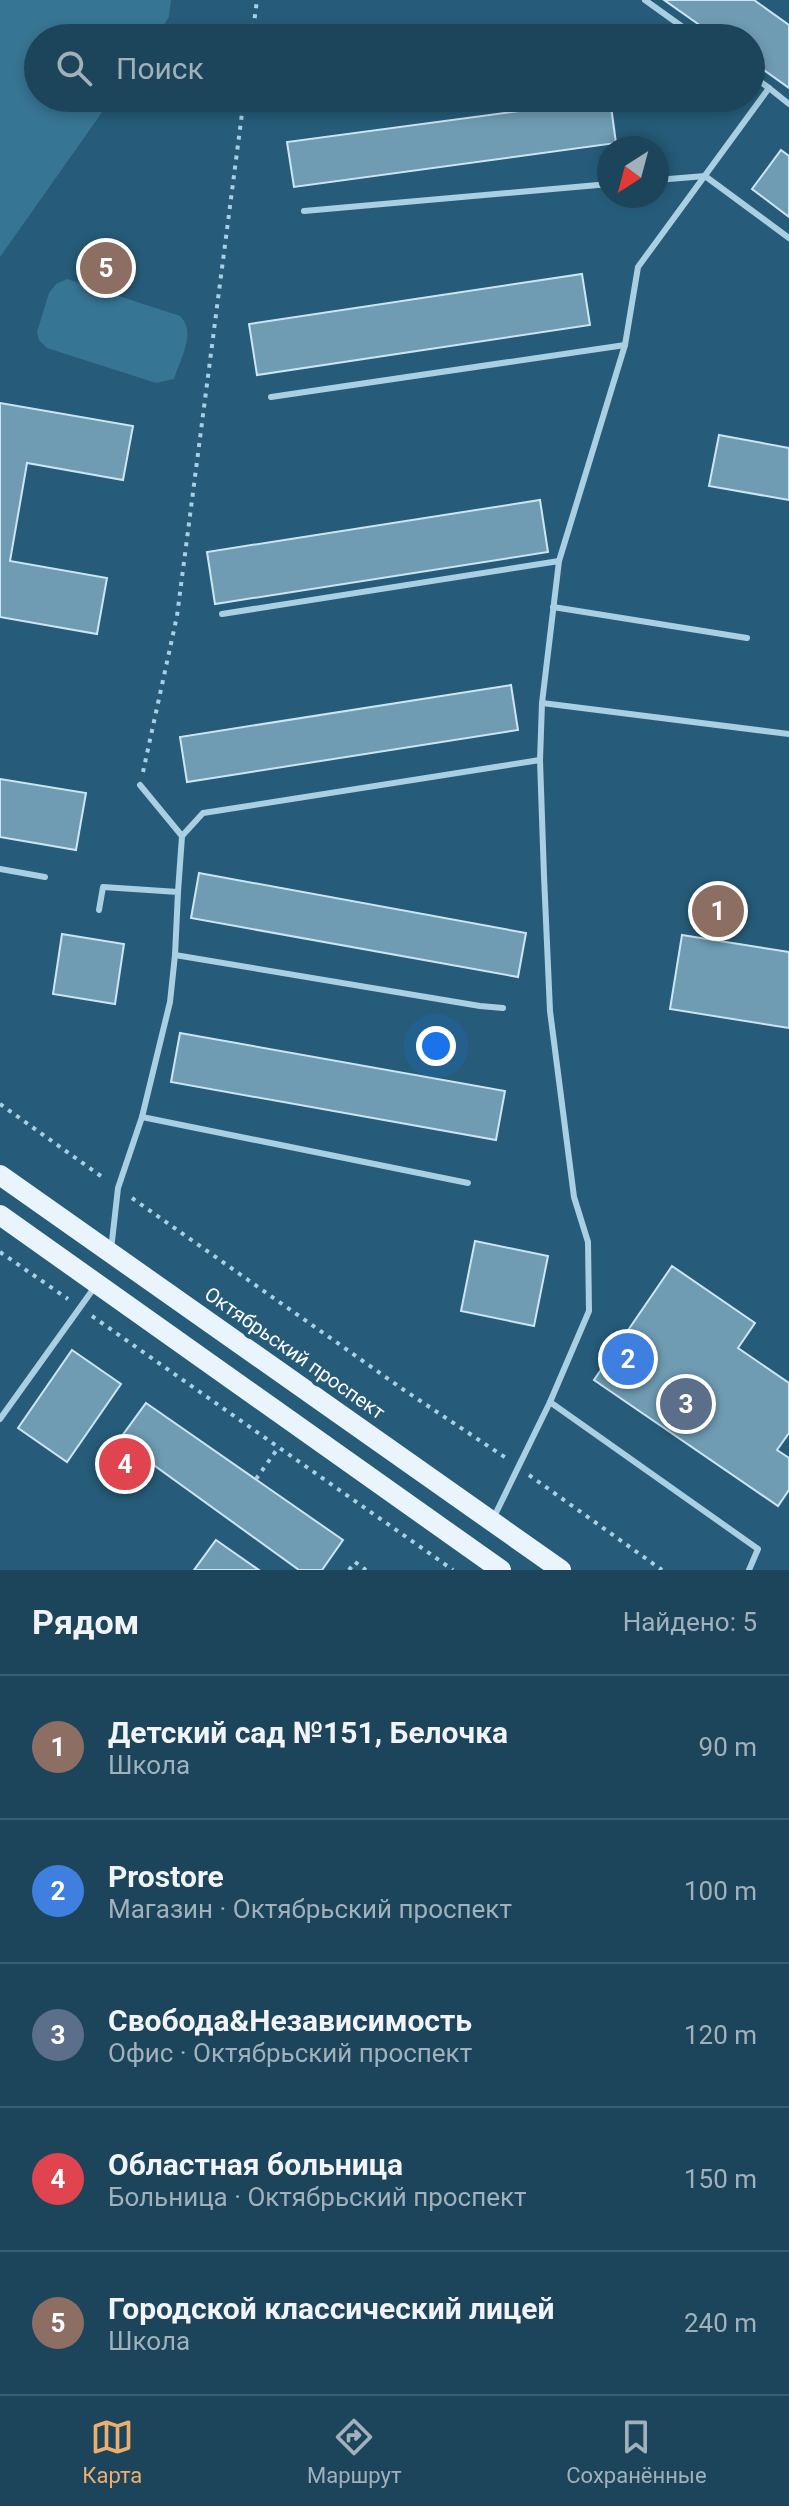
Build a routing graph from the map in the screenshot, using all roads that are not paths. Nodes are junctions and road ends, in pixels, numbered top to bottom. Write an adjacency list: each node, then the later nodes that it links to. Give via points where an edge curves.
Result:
1 (645, 0): 2 (lane)
2 (678, 24)
3 (765, 85): 4 (lane)
4 (769, 88): 5 (lane); 6 (lane)
5 (765, 94)
6 (789, 104)
7 (752, 112): 8 (lane)
8 (705, 176): 9 (lane); 12 (lane); 13 (lane, via 638,267)
9 (669, 179)
10 (597, 185): 11 (lane)
11 (304, 211)
12 (789, 238)
13 (625, 345): 14 (lane); 15 (lane)
14 (271, 397)
15 (559, 561): 16 (lane); 17 (lane)
16 (553, 607): 18 (lane); 19 (lane)
17 (222, 614)
18 (747, 638)
19 (542, 703): 20 (lane); 21 (lane)
20 (789, 734)
21 (540, 760): 23 (lane, via 203,813); 36 (lane, via 550,1011 574,1197 588,1242 589,1311)
22 (140, 785): 23 (lane)
23 (182, 836): 26 (lane)
24 (0, 869): 25 (lane)
25 (45, 877)
26 (178, 892): 27 (lane, via 103,887); 28 (lane)
27 (99, 910)
28 (175, 955): 29 (lane); 30 (lane, via 170,1002)
29 (503, 1008)
30 (142, 1117): 32 (lane); 34 (lane, via 118,1188)
31 (0, 1175): 34 (main road, Октябрьский проспект)
32 (468, 1183)
33 (0, 1215): 35 (main road)
34 (111, 1253): 38 (main road, Октябрьский проспект)
35 (96, 1285): 37 (lane); 39 (main road)
36 (550, 1402): 38 (lane); 41 (lane, via 758,1549)
37 (0, 1419)
38 (492, 1521): 40 (main road, Октябрьский проспект)
39 (501, 1570)
40 (561, 1570)
41 (749, 1570)

